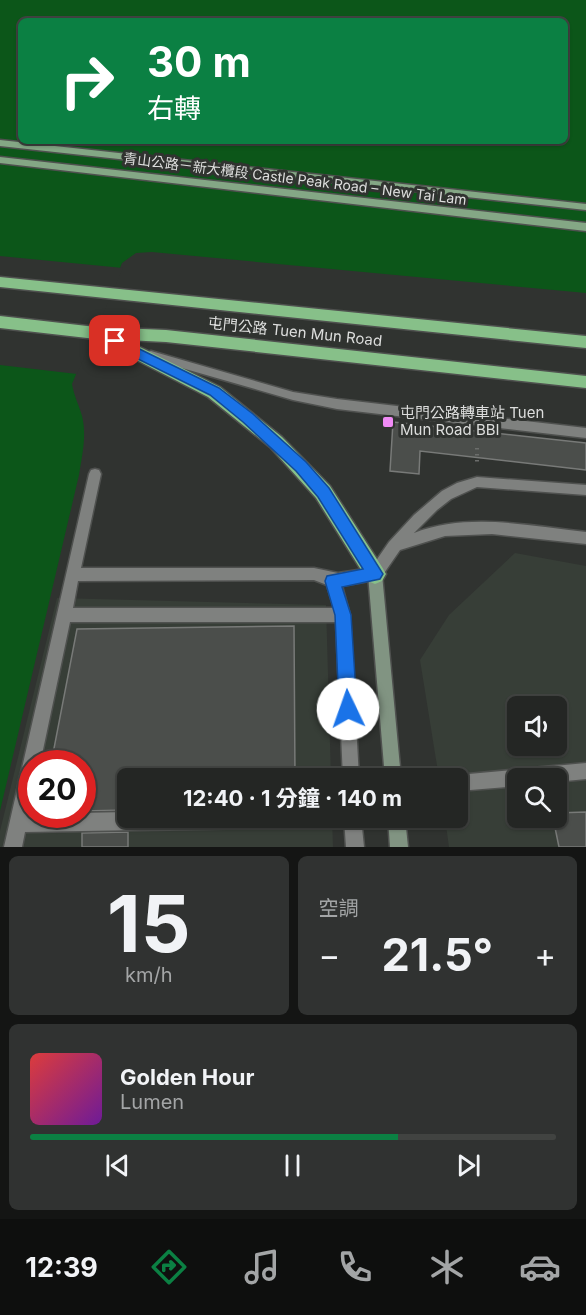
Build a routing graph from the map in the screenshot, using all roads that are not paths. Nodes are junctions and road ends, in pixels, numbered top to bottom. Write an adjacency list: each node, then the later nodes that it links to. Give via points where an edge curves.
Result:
1 (0, 143): 3 (main road, 青山公路－新大欖段 Castle Peak Road – New Tai Lam)
2 (0, 160): 4 (main road, 青山公路－新大欖段 Castle Peak Road – New Tai Lam)
3 (586, 207)
4 (586, 227)
5 (0, 282): 8 (highway, 屯門公路 Tuen Mun Road)
6 (0, 322): 7 (highway, 屯門公路 Tuen Mun Road)
7 (96, 333): 9 (highway); 10 (highway, 屯門公路 Tuen Mun Road, via 166,336)
8 (586, 342)
9 (133, 350): 11 (lane, via 315,400); 17 (highway, via 214,392 276,442 323,492)
10 (586, 382)
11 (586, 433)
12 (95, 474): 16 (lane)
13 (586, 490): 15 (lane, via 477,482 464,485 428,509)
14 (586, 538): 15 (lane, via 474,528 436,531)
15 (397, 545): 17 (lane)
16 (74, 574): 18 (lane, via 314,573); 19 (lane)
17 (375, 574): 18 (lane); 23 (main road)
18 (333, 581): 20 (lane)
19 (64, 615): 20 (lane); 21 (lane)
20 (343, 615): 22 (lane)
21 (34, 750)
22 (351, 768)
23 (392, 768)
24 (586, 771): 25 (lane)
25 (468, 782)
26 (96, 822): 27 (lane)
27 (117, 822)
28 (18, 824): 31 (lane)
29 (354, 828): 32 (lane)
30 (398, 828): 33 (main road)
31 (13, 847)
32 (355, 847)
33 (399, 847)

